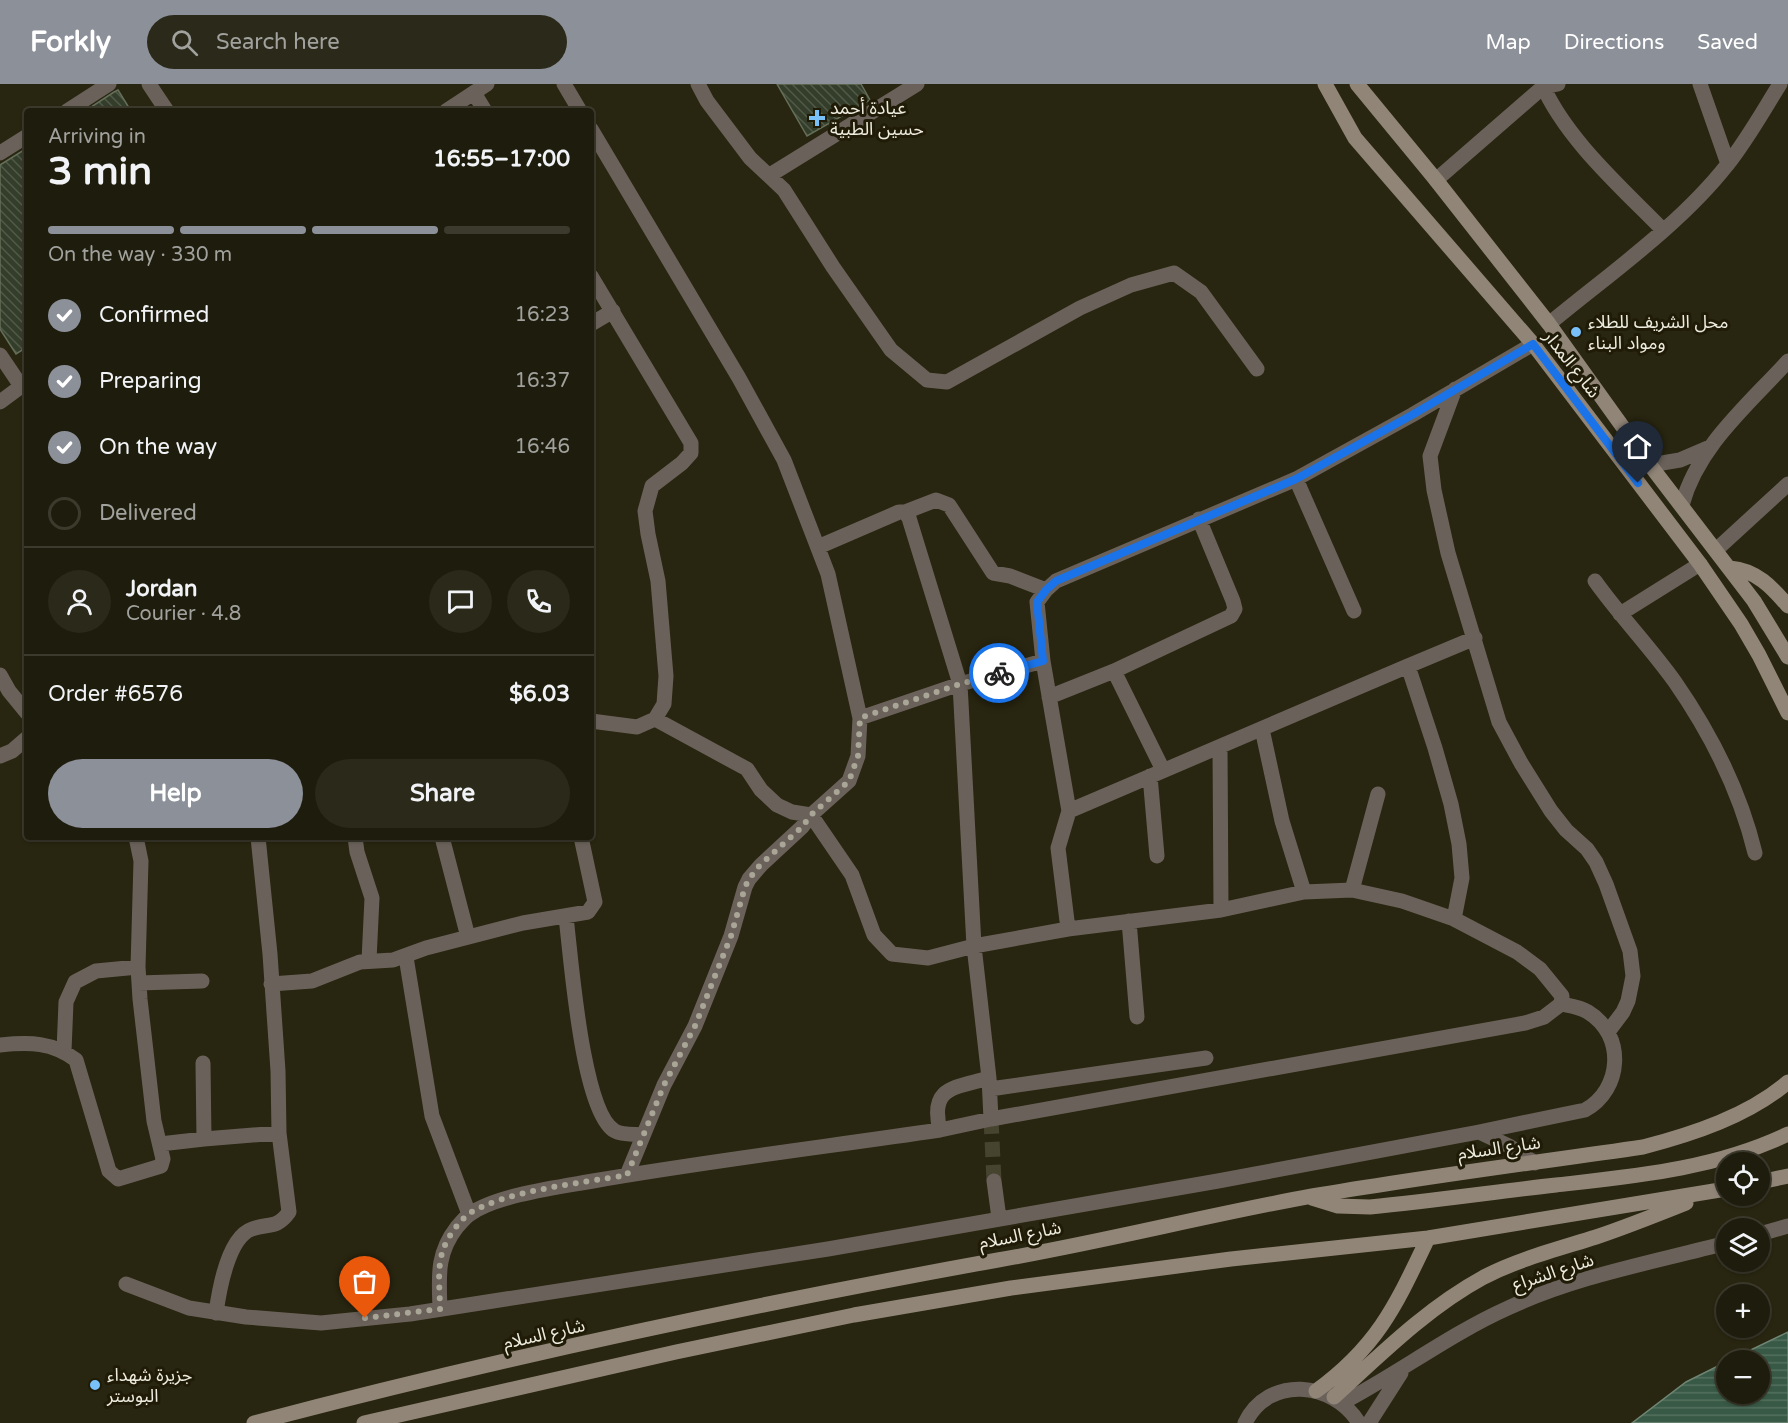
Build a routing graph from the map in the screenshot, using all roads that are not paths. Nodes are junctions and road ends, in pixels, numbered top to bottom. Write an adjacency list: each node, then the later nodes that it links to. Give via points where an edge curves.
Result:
1 (109, 84): 13 (street)
2 (149, 84): 14 (street)
3 (487, 84): 12 (street)
4 (564, 84): 17 (street)
5 (698, 84): 22 (street, via 750,158)
6 (917, 84): 22 (street)
7 (1325, 84): 29 (main road, شارع المدار, via 1355,138)
8 (1357, 84): 23 (main road, شارع المدار)
9 (1701, 84): 21 (street)
10 (1780, 84): 21 (street)
11 (1548, 85): 23 (street); 24 (street, via 1577,139)
12 (474, 93): 15 (street); 16 (street)
13 (72, 108)
14 (165, 108)
15 (451, 108)
16 (483, 108)
17 (578, 108)
18 (594, 134): 43 (street, via 784,460)
19 (24, 138): 20 (street)
20 (0, 153)
21 (1728, 164): 24 (street)
22 (770, 175): 32 (street, via 891,350 927,380 947,382 1080,308 1131,285 1174,273 1201,292)
23 (1436, 180): 28 (main road, شارع المدار)
24 (1663, 230): 28 (street)
25 (594, 281): 26 (street)
26 (614, 311): 27 (street); 63 (street, via 691,443 691,453 682,463 652,486 645,511 658,581 666,676 664,704)
27 (594, 322)
28 (1549, 324): 37 (main road, شارع المدار)
29 (1533, 344): 34 (street); 45 (main road, شارع المدار)
30 (0, 355): 33 (street)
31 (1788, 361): 36 (street)
32 (1257, 369)
33 (24, 384): 35 (street)
34 (1455, 389): 38 (street); 52 (street, via 1430,456 1448,553)
35 (0, 402)
36 (1708, 448): 37 (street, via 1680,460); 40 (street, via 1692,475)
37 (1650, 465): 40 (main road, شارع المدار)
38 (1296, 479): 42 (street); 50 (street)
39 (1788, 484): 44 (street)
40 (1682, 505): 44 (main road, شارع المدار)
41 (905, 512): 43 (street); 48 (street, via 936,500 949,505 993,573); 58 (street)
42 (1199, 519): 48 (street, via 1056,581); 56 (street, via 1235,609 1231,616)
43 (818, 547): 62 (street, via 836,604)
44 (1716, 550): 46 (main road, شارع المدار)
45 (1700, 564): 51 (street); 61 (main road, شارع المدار, via 1760,655)
46 (1730, 568): 49 (main road, via 1756,575); 53 (main road, شارع المدار)
47 (1595, 581): 51 (street)
48 (1046, 590): 54 (street, via 1037,602)
49 (1788, 606)
50 (1354, 611)
51 (1620, 615): 78 (street, via 1655,656 1698,718 1737,795)
52 (1474, 638): 55 (street); 97 (street, via 1488,692 1508,741 1558,821 1596,862 1630,951 1630,995)
53 (1788, 657)
54 (1043, 661): 58 (street); 59 (street)
55 (1408, 666): 65 (street); 84 (street, via 1436,748 1459,844 1462,878)
56 (1114, 671): 59 (street); 69 (street)
57 (0, 675): 60 (street)
58 (960, 684): 62 (street); 88 (street)
59 (1049, 697): 71 (street)
60 (24, 709)
61 (1788, 713)
62 (860, 718): 72 (street, via 858,756 849,781)
63 (655, 719): 64 (street, via 637,727); 72 (street, via 747,769 777,805)
64 (594, 721)
65 (1262, 729): 67 (street); 81 (street, via 1282,821)
66 (24, 741): 68 (street)
67 (1220, 747): 69 (street); 82 (street)
68 (0, 756)
69 (1156, 773): 71 (street); 79 (street)
70 (1378, 794): 80 (street)
71 (1068, 812): 86 (street, via 1058,848)
72 (811, 815): 88 (street, via 852,875 874,936 892,954 928,958); 109 (street, via 749,879 695,1026)
73 (137, 840): 91 (street, via 141,861)
74 (258, 840): 94 (street)
75 (355, 840): 90 (street, via 372,898)
76 (443, 840): 87 (street)
77 (582, 840): 83 (street, via 595,902 588,912)
78 (1755, 853)
79 (1157, 856)
80 (1352, 890): 81 (street); 84 (street)
81 (1304, 892): 82 (street)
82 (1221, 910): 85 (street)
83 (566, 917): 87 (street); 109 (street, via 582,1044 597,1108 616,1132)
84 (1454, 918): 95 (street, via 1540,969 1562,996)
85 (1129, 921): 86 (street); 96 (street)
86 (1068, 928): 88 (street)
87 (468, 937): 89 (street)
88 (974, 946): 103 (street)
89 (406, 957): 90 (street); 120 (street, via 432,1116)
90 (369, 960): 94 (street, via 312,981)
91 (138, 967): 93 (street); 99 (street, via 96,971 75,982 66,1002)
92 (202, 981): 93 (street)
93 (139, 983): 111 (street)
94 (271, 984): 107 (street)
95 (1561, 1004): 97 (street, via 1588,1012); 104 (street, via 1544,1017 1525,1023)
96 (1137, 1017)
97 (1608, 1032): 106 (street, via 1615,1066 1608,1089 1595,1104 1585,1110)
98 (0, 1045): 99 (street, via 49,1045)
99 (64, 1051): 111 (street, via 76,1060 109,1171 118,1179 160,1166)
100 (1206, 1058): 103 (street)
101 (203, 1063): 110 (street)
102 (1788, 1082): 112 (main road, شارع السلام, via 1745,1109 1673,1139)
103 (990, 1083): 104 (street); 105 (street, via 948,1090 938,1101)
104 (991, 1119): 105 (street)
105 (940, 1130): 113 (street)
106 (1479, 1131): 112 (street); 121 (street)
107 (279, 1134): 110 (street); 128 (street, via 289,1212 283,1221 243,1234 221,1279)
108 (1788, 1134): 119 (main road, via 1706,1164 1654,1173 1370,1207 1338,1206)
109 (643, 1135): 113 (street)
110 (204, 1138): 111 (street)
111 (160, 1144)
112 (1535, 1163): 119 (main road, شارع السلام)
113 (627, 1175): 120 (street, via 534,1191)
114 (1788, 1176): 116 (main road)
115 (994, 1180): 121 (street)
116 (1770, 1180)
117 (1716, 1192): 118 (main road)
118 (1710, 1193): 124 (main road); 131 (main road, via 1507,1266 1455,1294 1407,1330)
119 (1309, 1197): 133 (main road, شارع السلام, via 845,1288 371,1392)
120 (469, 1214): 127 (street, via 445,1244 440,1263)
121 (999, 1218): 127 (street, via 828,1249)
122 (1788, 1226): 123 (street)
123 (1770, 1231)
124 (1428, 1238): 130 (main road, via 1382,1328 1355,1359); 134 (main road, via 1104,1275 854,1315)
125 (1716, 1246): 129 (street, شارع الشراع, via 1539,1295 1478,1323)
126 (126, 1284): 128 (street, via 189,1308)
127 (440, 1309): 128 (street, via 321,1323)
128 (216, 1313)
129 (1404, 1368): 131 (street, شارع الشراع); 136 (street)
130 (1316, 1391): 131 (street); 132 (street, via 1286,1391 1264,1401)
131 (1338, 1400): 135 (street)
132 (1242, 1421)
133 (254, 1423)
134 (364, 1423)
135 (1359, 1423)
136 (1369, 1423)

